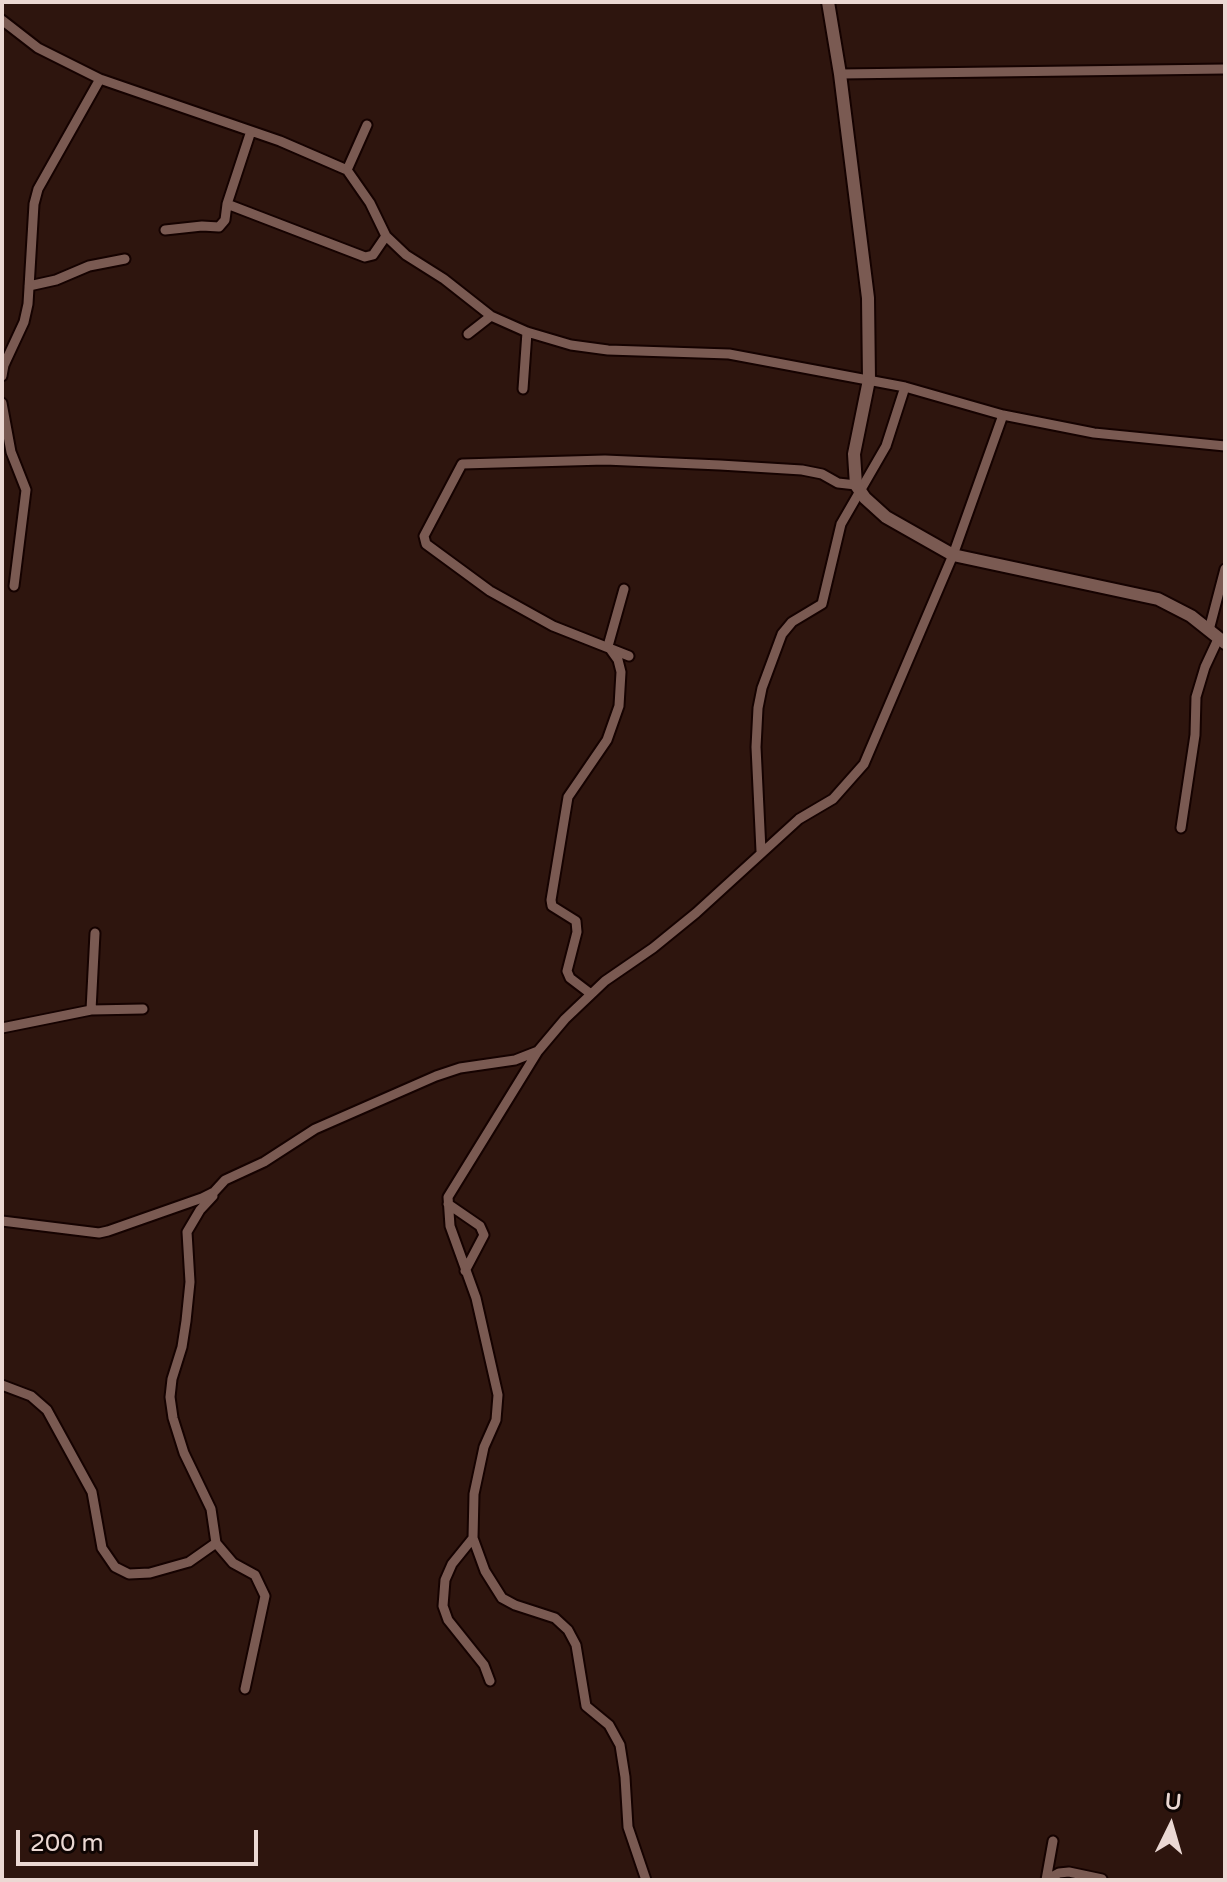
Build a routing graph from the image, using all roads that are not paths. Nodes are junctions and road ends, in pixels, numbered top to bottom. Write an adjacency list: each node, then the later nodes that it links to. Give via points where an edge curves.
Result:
1 (828, 2): 4 (street)
2 (2, 20): 5 (street, via 38,48)
3 (1225, 69): 4 (street)
4 (840, 74): 18 (street, via 868,298)
5 (100, 79): 7 (street); 13 (street, via 38,189)
6 (367, 125): 8 (street)
7 (251, 131): 8 (street); 9 (street)
8 (347, 170): 11 (street)
9 (227, 204): 10 (street, via 219,227); 11 (street, via 365,257 373,255)
10 (165, 230)
11 (386, 236): 14 (street)
12 (125, 259): 13 (street)
13 (29, 286): 17 (street, via 24,322)
14 (491, 316): 15 (street); 16 (street)
15 (527, 332): 18 (street, via 571,345 729,354); 20 (street)
16 (468, 334)
17 (2, 376)
18 (869, 380): 19 (street); 25 (street, via 854,454)
19 (905, 387): 22 (street); 25 (street, via 886,446)
20 (523, 389)
21 (2, 403): 24 (street)
22 (1003, 415): 23 (street, via 1094,433); 26 (street)
23 (1225, 446)
24 (7, 453): 28 (street, via 26,490)
25 (859, 489): 26 (street, via 895,523); 31 (street, via 802,470 605,460 462,464 424,536 426,544 490,591 553,626); 34 (street, via 841,524 822,604 782,634 762,688 756,747)
26 (953, 555): 30 (street, via 1167,603); 34 (street, via 864,764 833,799)
27 (1225, 569): 30 (street)
28 (14, 586)
29 (624, 589): 31 (street)
30 (1218, 637): 33 (street, via 1196,697)
31 (608, 646): 32 (street); 36 (street, via 621,672 619,706 607,740 568,797 551,900 576,921 567,971)
32 (629, 656)
33 (1181, 828)
34 (761, 851): 36 (street, via 688,919)
35 (95, 933): 38 (street)
36 (591, 994): 40 (street)
37 (143, 1009): 38 (street)
38 (91, 1010): 39 (street)
39 (2, 1028)
40 (538, 1051): 41 (street, via 436,1076 315,1129 225,1180); 42 (street, via 451,1189)
41 (214, 1192): 43 (street, via 99,1233); 47 (street, via 187,1232 189,1295 170,1397 184,1453 211,1509)
42 (448, 1204): 44 (street); 44 (street, via 483,1231 484,1239)
43 (2, 1221)
44 (465, 1271): 46 (street, via 476,1298 498,1406 476,1485)
45 (2, 1385): 47 (street, via 31,1396 47,1410 92,1492 102,1548 115,1567 129,1574 150,1573 189,1562)
46 (473, 1538): 48 (street, via 445,1580 443,1606); 52 (street, via 502,1598 555,1618 576,1645 586,1706 609,1725 620,1745 628,1827)
47 (216, 1543): 49 (street, via 233,1563 255,1575 265,1596)
48 (490, 1681)
49 (245, 1689)
50 (1053, 1841): 53 (street)
51 (1102, 1879): 53 (street, via 1069,1872)
52 (646, 1880)
53 (1046, 1880)

